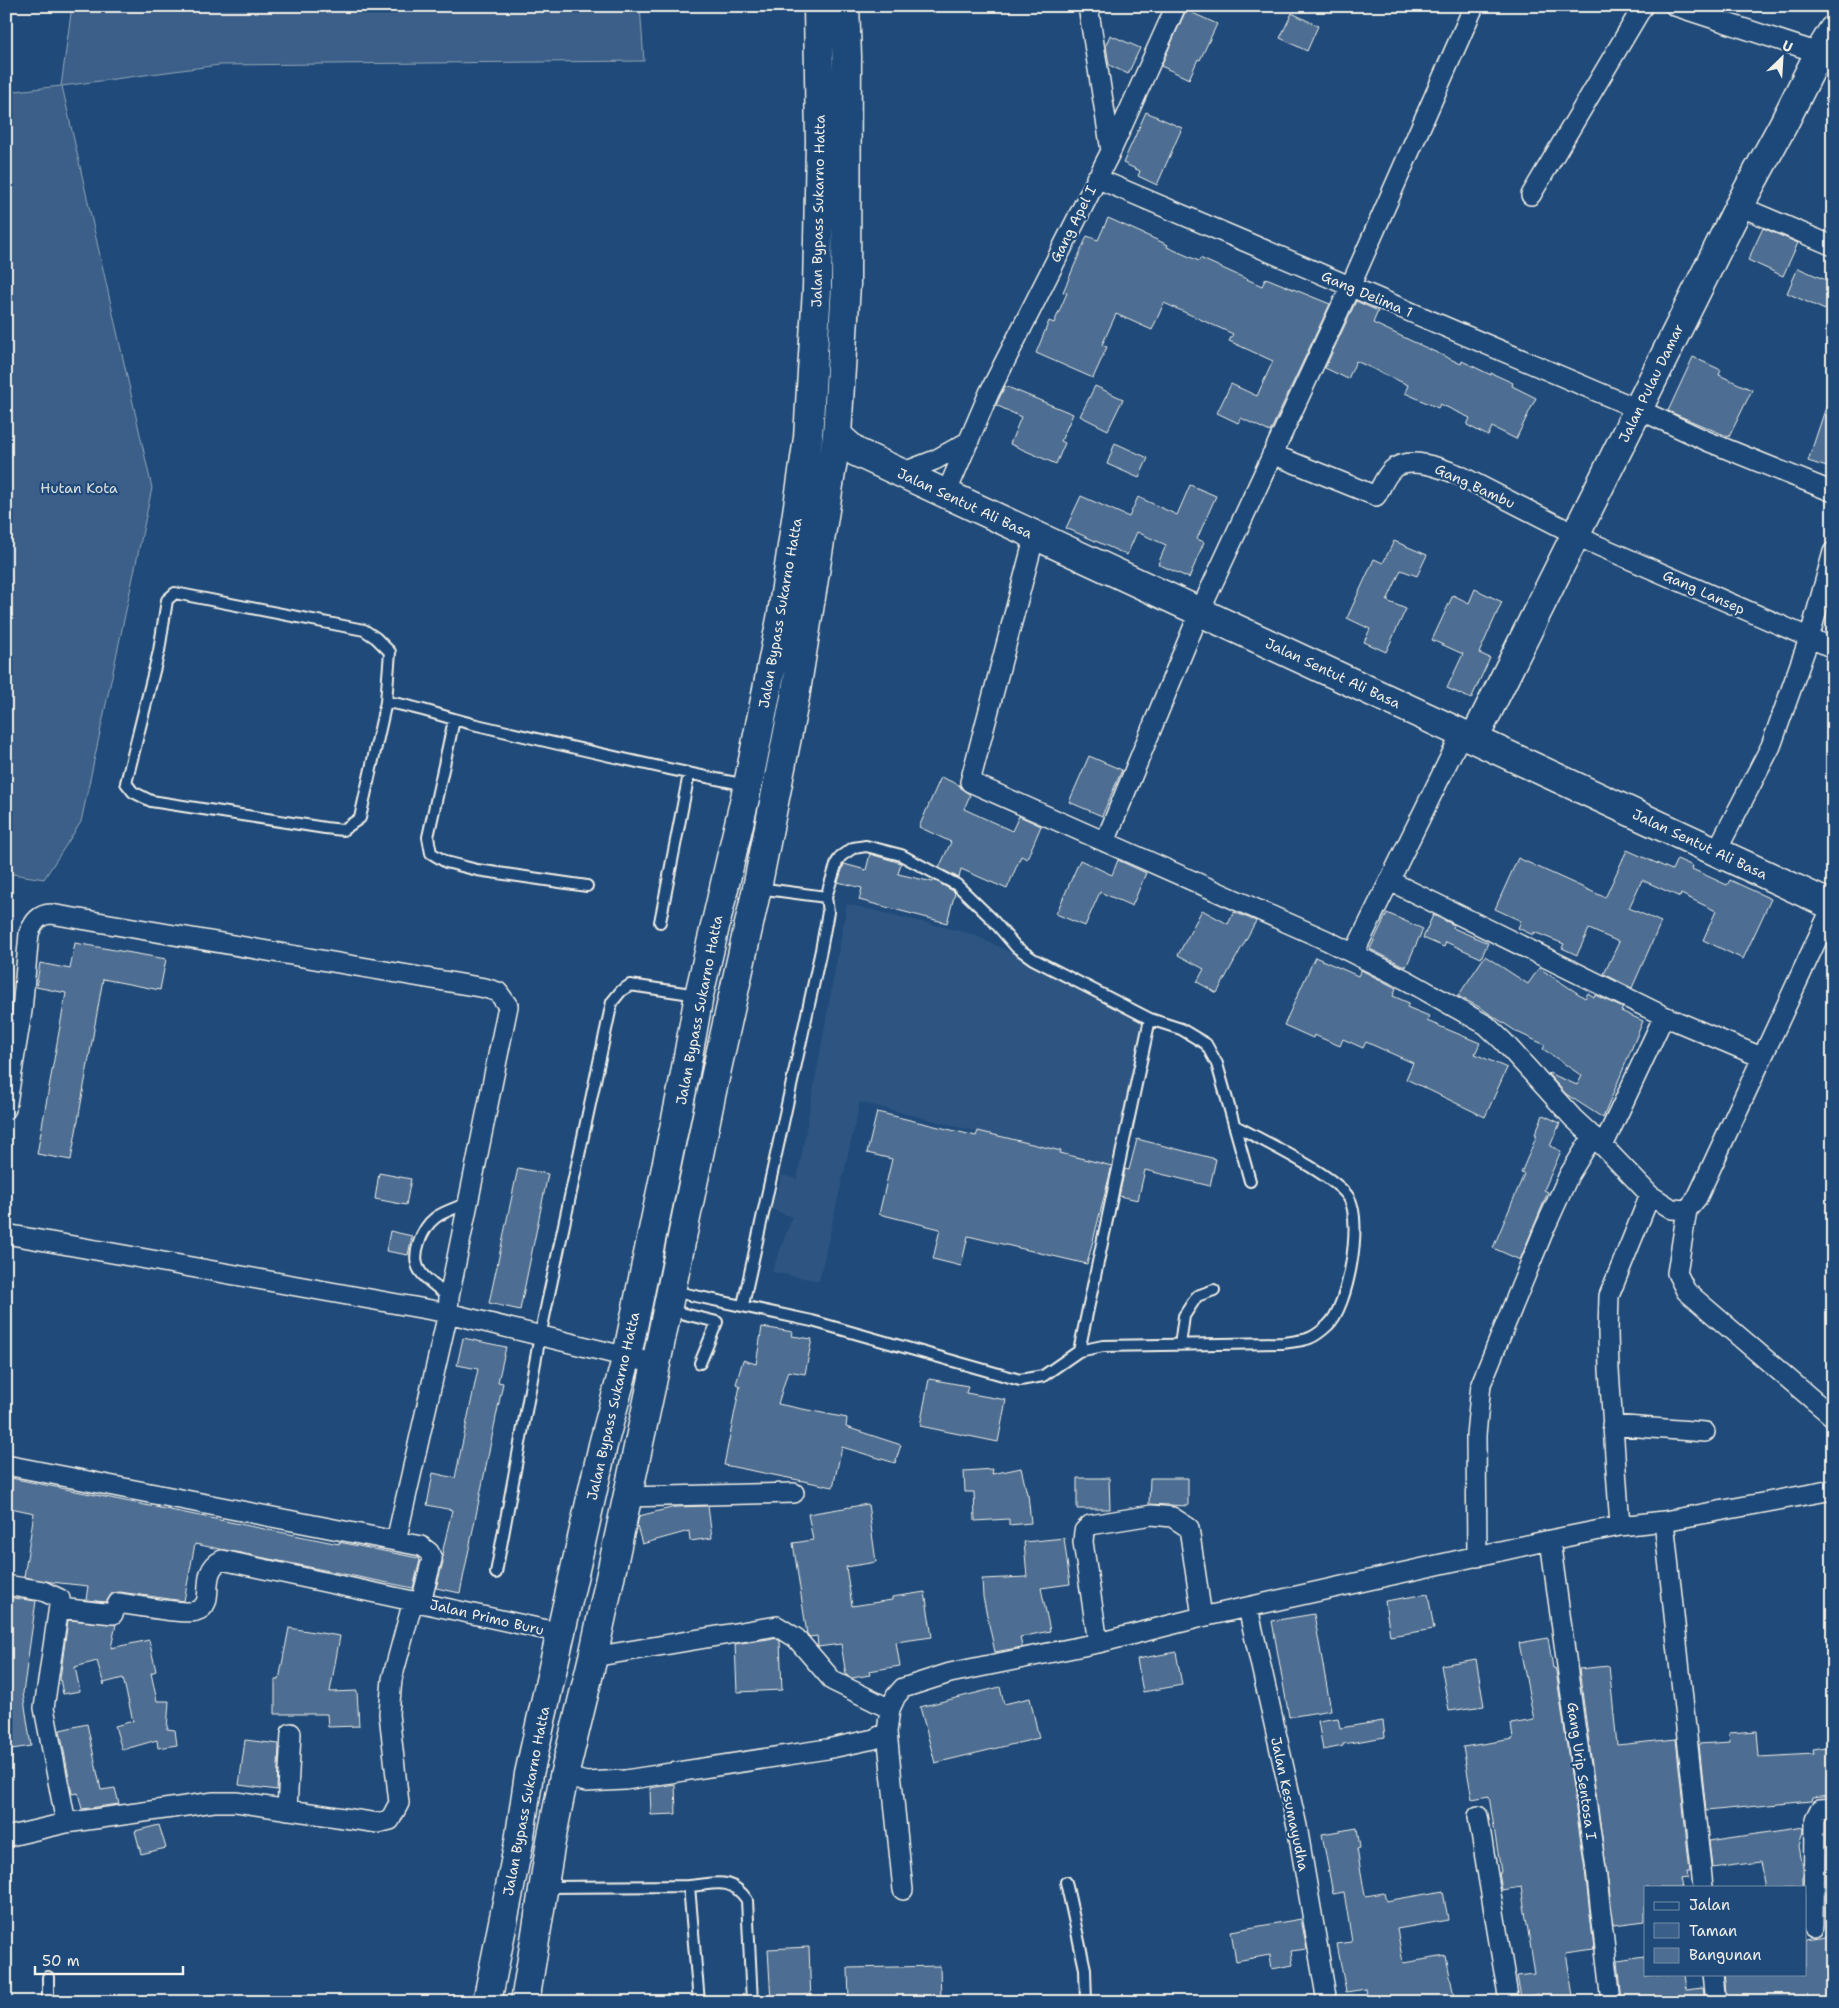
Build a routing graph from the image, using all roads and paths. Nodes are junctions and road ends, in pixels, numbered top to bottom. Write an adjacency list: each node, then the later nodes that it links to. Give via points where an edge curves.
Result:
1 (818, 6): 33 (main road, Jalan Bypass Sukarno Hatta, via 818,289 808,438 782,614)
2 (845, 6): 17 (main road, Jalan Bypass Sukarno Hatta, via 846,284)
3 (1088, 6): 10 (street)
4 (1176, 6): 10 (street, Gang Apel I)
5 (1474, 6): 15 (street)
6 (1643, 6): 12 (street)
7 (1675, 6): 9 (street)
8 (1833, 30): 9 (main road, Jalan Pulau Damar)
9 (1826, 54): 13 (main road, Jalan Pulau Damar)
10 (1111, 152): 11 (street, Gang Apel I)
11 (1096, 178): 15 (street, Gang Delima 1); 18 (street, Gang Apel I, via 989,393)
12 (1531, 195)
13 (1740, 206): 14 (street); 16 (main road, Jalan Pulau Damar)
14 (1833, 246)
15 (1350, 287): 16 (street, Gang Delima 1); 19 (street)
16 (1638, 409): 21 (street, Gang Delima 1, via 1706,442); 24 (main road, Jalan Pulau Damar)
17 (837, 435): 20 (main road, Jalan Sentut Ali Basa, via 856,452); 38 (main road, Jalan Bypass Sukarno Hatta, via 795,697)
18 (969, 441): 20 (street, via 935,460); 22 (street, Gang Apel I)
19 (1272, 454): 24 (street, Gang Bambu, via 1376,496 1392,469 1403,464 1440,467); 26 (street)
20 (901, 473): 22 (main road, Jalan Sentut Ali Basa)
21 (1833, 492)
22 (946, 494): 23 (main road, Jalan Sentut Ali Basa)
23 (1035, 535): 26 (main road, Jalan Sentut Ali Basa); 34 (street, via 970,782)
24 (1576, 535): 27 (street, Gang Lansep); 31 (main road, Jalan Pulau Damar)
25 (1833, 552): 27 (street)
26 (1200, 611): 31 (main road, Jalan Sentut Ali Basa); 34 (street)
27 (1809, 639): 28 (street, Gang Lansep); 35 (street, via 1771,746)
28 (1833, 648)
29 (386, 702): 29 (lane, via 390,652 364,630 175,593 167,600 159,651 126,783 133,792 151,801 343,830 360,818); 30 (lane, via 405,704)
30 (454, 720): 32 (lane); 37 (lane, via 428,837 431,852 446,862 477,870)
31 (1468, 736): 35 (main road, Jalan Sentut Ali Basa); 36 (street)
32 (689, 774): 33 (lane); 41 (lane)
33 (748, 785): 43 (main road, Jalan Bypass Sukarno Hatta)
34 (1105, 842): 42 (street)
35 (1716, 852): 40 (main road, Jalan Sentut Ali Basa)
36 (1390, 881): 42 (street); 45 (street)
37 (586, 886)
38 (757, 888): 39 (lane); 49 (main road, Jalan Bypass Sukarno Hatta)
39 (826, 897): 46 (lane, via 837,862 853,848 866,846 901,855 957,886 1016,947 1033,959); 63 (lane, via 828,912 821,950)
40 (1833, 906): 47 (street)
41 (660, 922)
42 (1354, 953): 52 (street, via 1486,1025)
43 (699, 995): 48 (main road, Jalan Bypass Sukarno Hatta); 64 (lane, via 630,985 612,1002)
44 (14, 1010): 50 (street); 57 (street, via 29,933 43,914 498,992 508,1006)
45 (1664, 1016): 47 (street); 52 (street)
46 (1150, 1019): 51 (lane, via 1181,1029 1206,1044 1217,1064); 66 (lane)
47 (1761, 1057): 58 (street, via 1697,1198)
48 (682, 1090): 49 (main road, via 693,1104 704,1103); 53 (main road, Jalan Bypass Sukarno Hatta)
49 (711, 1096): 54 (main road, Jalan Bypass Sukarno Hatta)
50 (6, 1109)
51 (1234, 1124): 55 (lane); 65 (lane, via 1333,1181 1349,1198 1355,1218 1351,1264 1343,1296 1330,1324 1310,1339 1283,1343)
52 (1598, 1141): 56 (street); 81 (street, via 1562,1190 1481,1384 1476,1435)
53 (667, 1164): 54 (main road, via 671,1158 683,1154 691,1158); 67 (main road, Jalan Bypass Sukarno Hatta)
54 (696, 1169): 61 (main road, Jalan Bypass Sukarno Hatta)
55 (1250, 1181)
56 (1650, 1195): 58 (street, via 1672,1209); 71 (street, via 1609,1296)
57 (467, 1203): 62 (street); 62 (lane, via 429,1223 416,1254 420,1272)
58 (1686, 1210): 70 (street, via 1676,1273 1686,1291)
59 (6, 1234): 62 (street)
60 (1214, 1290): 65 (lane, via 1197,1296 1184,1316)
61 (669, 1300): 63 (lane); 68 (lane, via 717,1322); 69 (main road, Jalan Bypass Sukarno Hatta)
62 (448, 1305): 64 (street); 80 (street)
63 (743, 1305): 66 (lane, via 812,1321 1020,1380 1043,1376)
64 (540, 1336): 67 (street); 82 (lane)
65 (1180, 1345): 66 (lane, via 1103,1346)
66 (1080, 1352)
67 (627, 1356): 69 (street); 88 (main road, Jalan Bypass Sukarno Hatta, via 603,1445)
68 (700, 1363)
69 (656, 1364): 76 (main road, Jalan Bypass Sukarno Hatta)
70 (1833, 1417)
71 (1612, 1425): 72 (street); 78 (street)
72 (1705, 1432)
73 (6, 1465): 80 (street)
74 (1833, 1490): 77 (street)
75 (794, 1492): 76 (street)
76 (626, 1497): 90 (main road, Jalan Bypass Sukarno Hatta)
77 (1664, 1521): 78 (street); 102 (street)
78 (1620, 1526): 79 (street)
79 (1550, 1540): 81 (street); 116 (street, Gang Urip Sentosa I)
80 (396, 1541): 84 (street, via 421,1546 432,1559)
81 (1476, 1557): 86 (street)
82 (496, 1573)
83 (6, 1585): 85 (street, via 52,1594 60,1599)
84 (417, 1601): 85 (street, Jalan Primo Buru, via 222,1560 210,1569 205,1604 197,1611 182,1612 118,1603 112,1614); 88 (street, Jalan Primo Buru); 96 (street, via 392,1679 390,1714 399,1803 394,1815 390,1820 378,1823)
85 (60, 1608): 98 (street, via 44,1708)
86 (1248, 1608): 87 (street); 114 (street, Jalan Kesumayudha, via 1297,1826)
87 (1202, 1618): 89 (street); 89 (street, via 1190,1528 1172,1517 1152,1514 1090,1525 1082,1542)
88 (561, 1633): 109 (main road, Jalan Bypass Sukarno Hatta, via 529,1774)
89 (1098, 1643): 91 (street, via 950,1674 903,1688)
90 (593, 1657): 91 (street, via 777,1626 796,1638 832,1681); 94 (main road, Jalan Bypass Sukarno Hatta)
91 (890, 1709): 92 (street)
92 (887, 1732): 94 (street, via 874,1739 828,1748 624,1780 586,1782); 104 (street)
93 (291, 1733): 96 (street)
94 (564, 1776): 103 (main road, Jalan Bypass Sukarno Hatta)
95 (1833, 1808): 105 (street, via 1820,1809 1815,1820)
96 (287, 1810): 98 (street, via 214,1802)
97 (1478, 1816): 115 (street)
98 (66, 1823): 99 (street)
99 (6, 1837)
100 (1066, 1882): 113 (lane, via 1085,1969)
101 (690, 1886): 103 (lane); 111 (lane); 112 (lane, via 729,1883 739,1888 747,1900)
102 (1703, 1886)
103 (544, 1887): 110 (main road, Jalan Bypass Sukarno Hatta)
104 (903, 1890)
105 (1814, 1924)
106 (1713, 1976): 117 (street)
107 (48, 1977): 108 (lane)
108 (48, 2002)
109 (487, 2002)
110 (525, 2002)
111 (699, 2002)
112 (752, 2002)
113 (1086, 2002)
114 (1327, 2002)
115 (1508, 2002)
116 (1612, 2002)
117 (1716, 2002)

